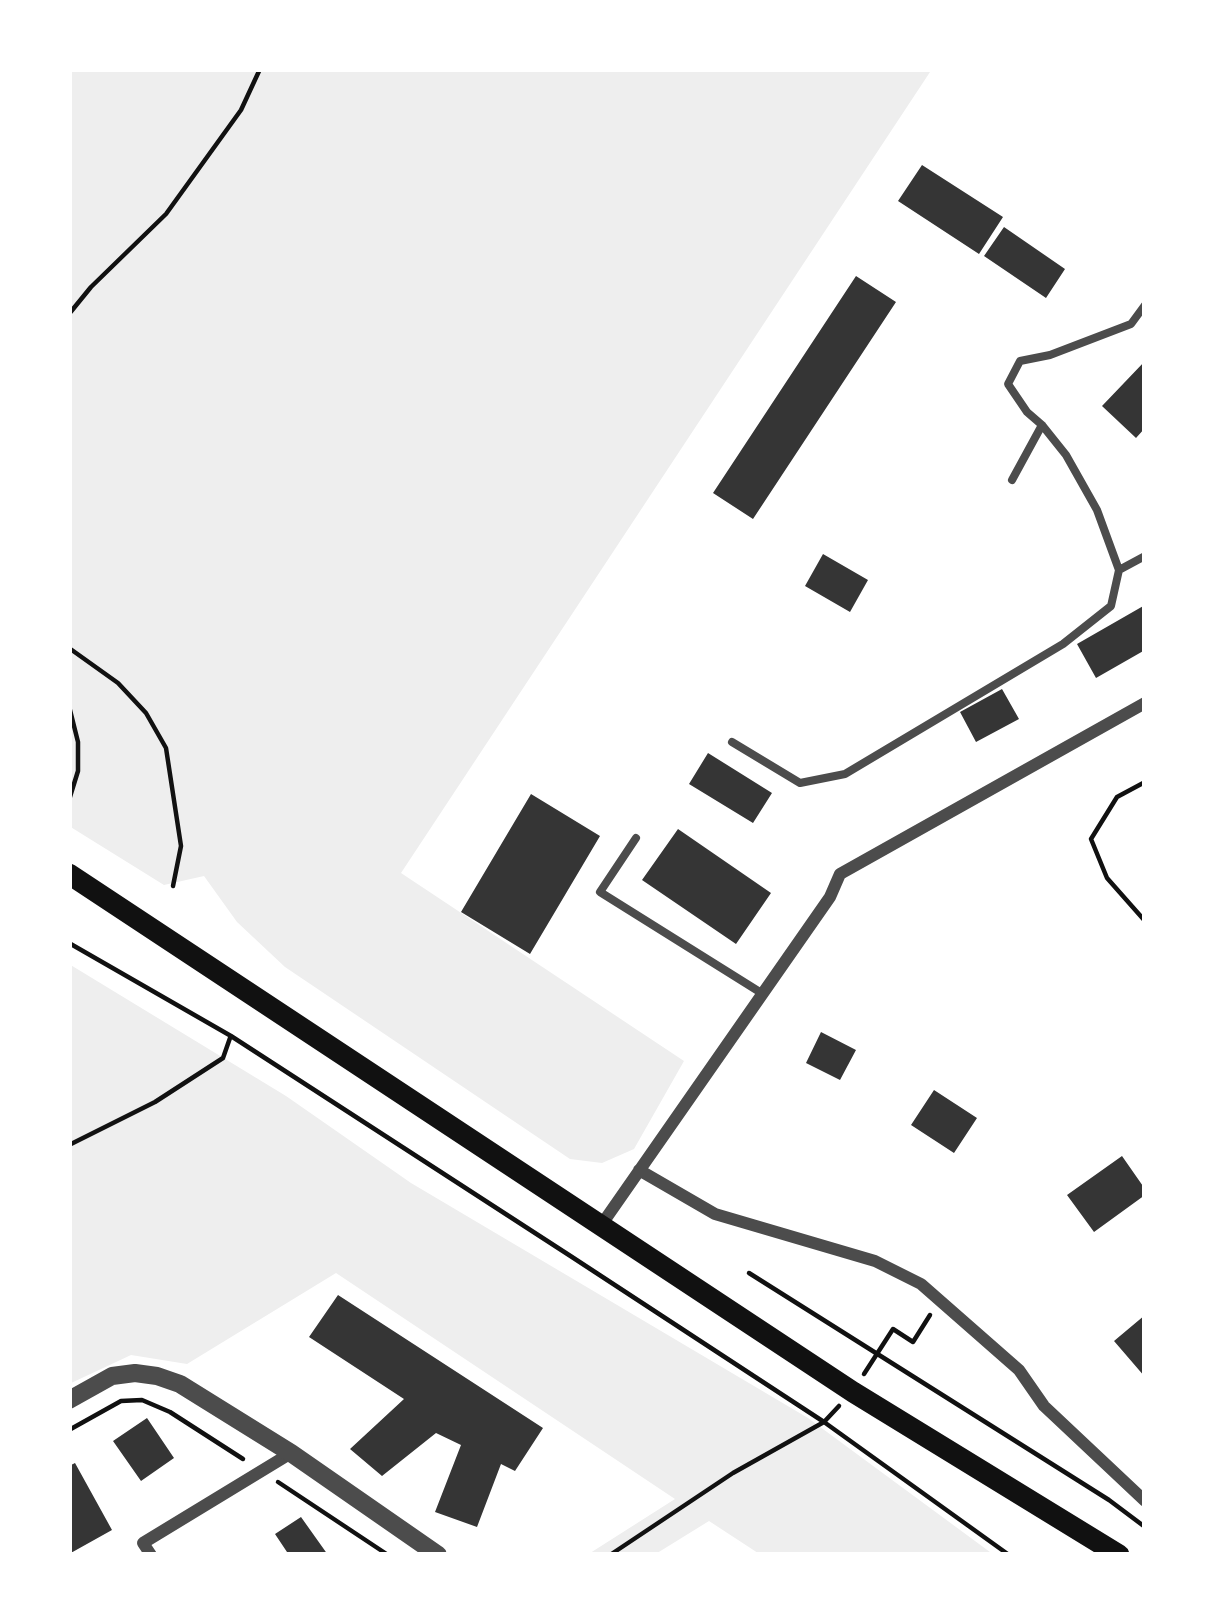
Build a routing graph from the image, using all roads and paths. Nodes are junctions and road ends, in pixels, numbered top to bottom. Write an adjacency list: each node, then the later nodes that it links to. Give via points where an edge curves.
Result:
1 (260, 69): 3 (path, via 242,110 166,214)
2 (1145, 304): 4 (lane, via 1131,323 1020,361 1008,383)
3 (69, 314)
4 (1042, 425): 5 (lane); 7 (lane, via 1097,510)
5 (1012, 481)
6 (1145, 556): 7 (lane)
7 (1119, 570): 11 (lane, via 1112,606 1063,644 845,773 800,783)
8 (69, 648): 16 (path, via 118,683 166,748 181,846)
9 (1145, 703): 19 (street, via 840,874)
10 (69, 706): 13 (path, via 78,771)
11 (732, 742)
12 (1145, 782): 17 (path, via 1117,797 1091,838 1108,878)
13 (69, 800)
14 (636, 838): 19 (lane, via 600,892)
15 (69, 874): 23 (main road)
16 (172, 886)
17 (1145, 921)
18 (69, 943): 20 (path)
19 (763, 994): 22 (street)
20 (231, 1036): 21 (path, via 223,1058); 29 (path)
21 (69, 1145)
22 (639, 1170): 23 (street); 25 (street, via 715,1214 874,1261)
23 (602, 1224): 27 (main road)
24 (749, 1273): 26 (path)
25 (939, 1300): 26 (path, via 914,1342 893,1329); 33 (street)
26 (877, 1354): 27 (path); 34 (path)
27 (853, 1392): 29 (path); 35 (main road)
28 (69, 1400): 31 (street, via 112,1376 157,1376)
29 (824, 1422): 39 (path); 40 (path)
30 (69, 1430): 32 (path, via 121,1401 142,1400)
31 (291, 1453): 32 (street); 38 (street)
32 (262, 1472): 36 (street, via 143,1543); 37 (path)
33 (1145, 1501)
34 (1145, 1527)
35 (1114, 1554)
36 (151, 1555)
37 (388, 1555)
38 (438, 1555)
39 (610, 1555)
40 (1009, 1555)

